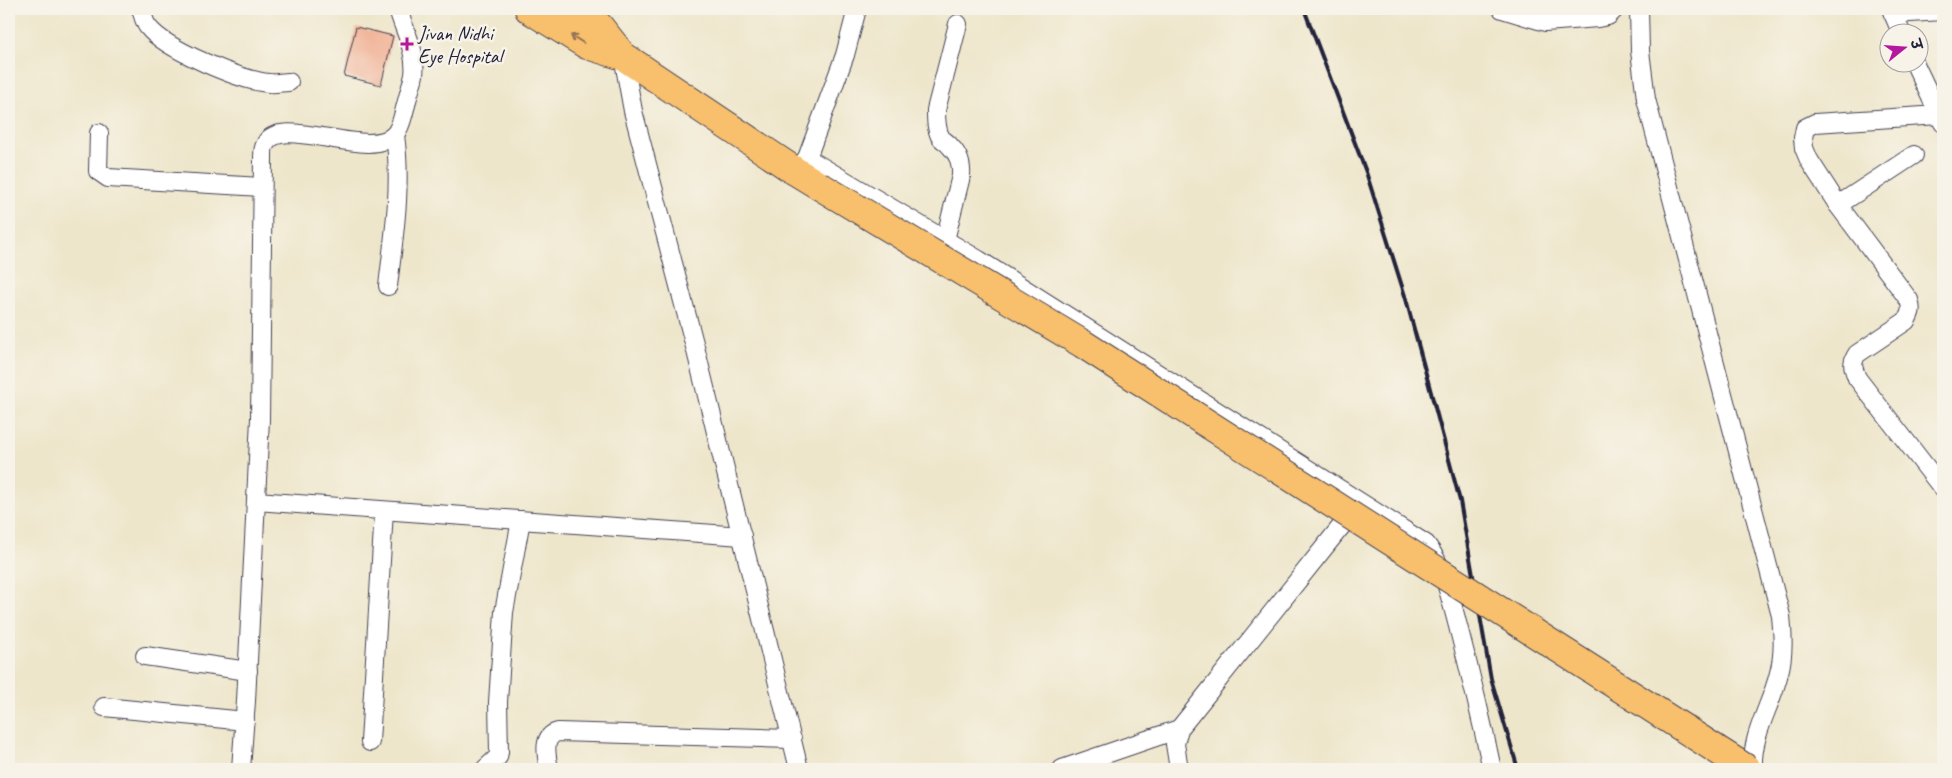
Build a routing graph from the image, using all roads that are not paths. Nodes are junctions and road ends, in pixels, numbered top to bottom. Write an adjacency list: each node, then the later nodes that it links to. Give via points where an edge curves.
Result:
1 (141, 9): 15 (street, via 146,25 156,36 180,50 249,79)
2 (398, 9): 18 (street, via 410,42 414,74)
3 (529, 9): 13 (main road, one-way to 3, via 587,45)
4 (572, 9): 13 (main road, via 599,26)
5 (857, 9): 20 (street, via 845,55)
6 (1502, 9): 11 (street)
7 (1615, 9): 11 (street, via 1608,16 1598,18 1545,22)
8 (1639, 9): 46 (street, via 1646,99 1781,616 1784,648 1779,674 1754,740)
9 (1892, 11): 10 (street)
10 (1943, 11)
11 (1530, 13)
12 (958, 24): 23 (street, via 936,110 940,137 952,147 962,166)
13 (623, 56): 20 (main road); 30 (street, via 633,111)
14 (1919, 72): 16 (street)
15 (289, 82)
16 (1941, 119): 22 (street, via 1815,123 1805,128 1804,148 1809,160)
17 (100, 133): 21 (street, via 98,171 108,178)
18 (395, 135): 21 (street, via 381,141 360,143 291,132 271,138 265,145); 24 (street, via 398,185)
19 (1914, 155): 22 (street)
20 (801, 164): 23 (street); 45 (main road, bridge, via 818,185 1083,344)
21 (262, 187): 26 (street)
22 (1838, 205): 25 (street, via 1912,308 1906,321 1857,354 1853,368 1857,378)
23 (945, 240): 27 (street)
24 (388, 286)
25 (1943, 489)
26 (256, 501): 28 (street); 32 (street)
27 (1362, 504): 35 (street); 44 (street, via 1426,544 1439,562 1476,695)
28 (384, 510): 29 (street); 37 (street)
29 (521, 520): 30 (street); 39 (street, via 504,612 498,702 499,752)
30 (742, 536): 36 (street)
31 (145, 656): 32 (street)
32 (248, 671): 34 (street)
33 (104, 708): 34 (street)
34 (244, 721): 38 (street)
35 (1179, 729): 42 (street); 43 (street, via 1175,744)
36 (792, 739): 40 (street, via 558,732 548,738 546,745); 41 (street)
37 (370, 742)
38 (240, 769)
39 (485, 769)
40 (549, 769)
41 (799, 769)
42 (1066, 769)
43 (1180, 769)
44 (1492, 769)
45 (1747, 769)
46 (1753, 769)

